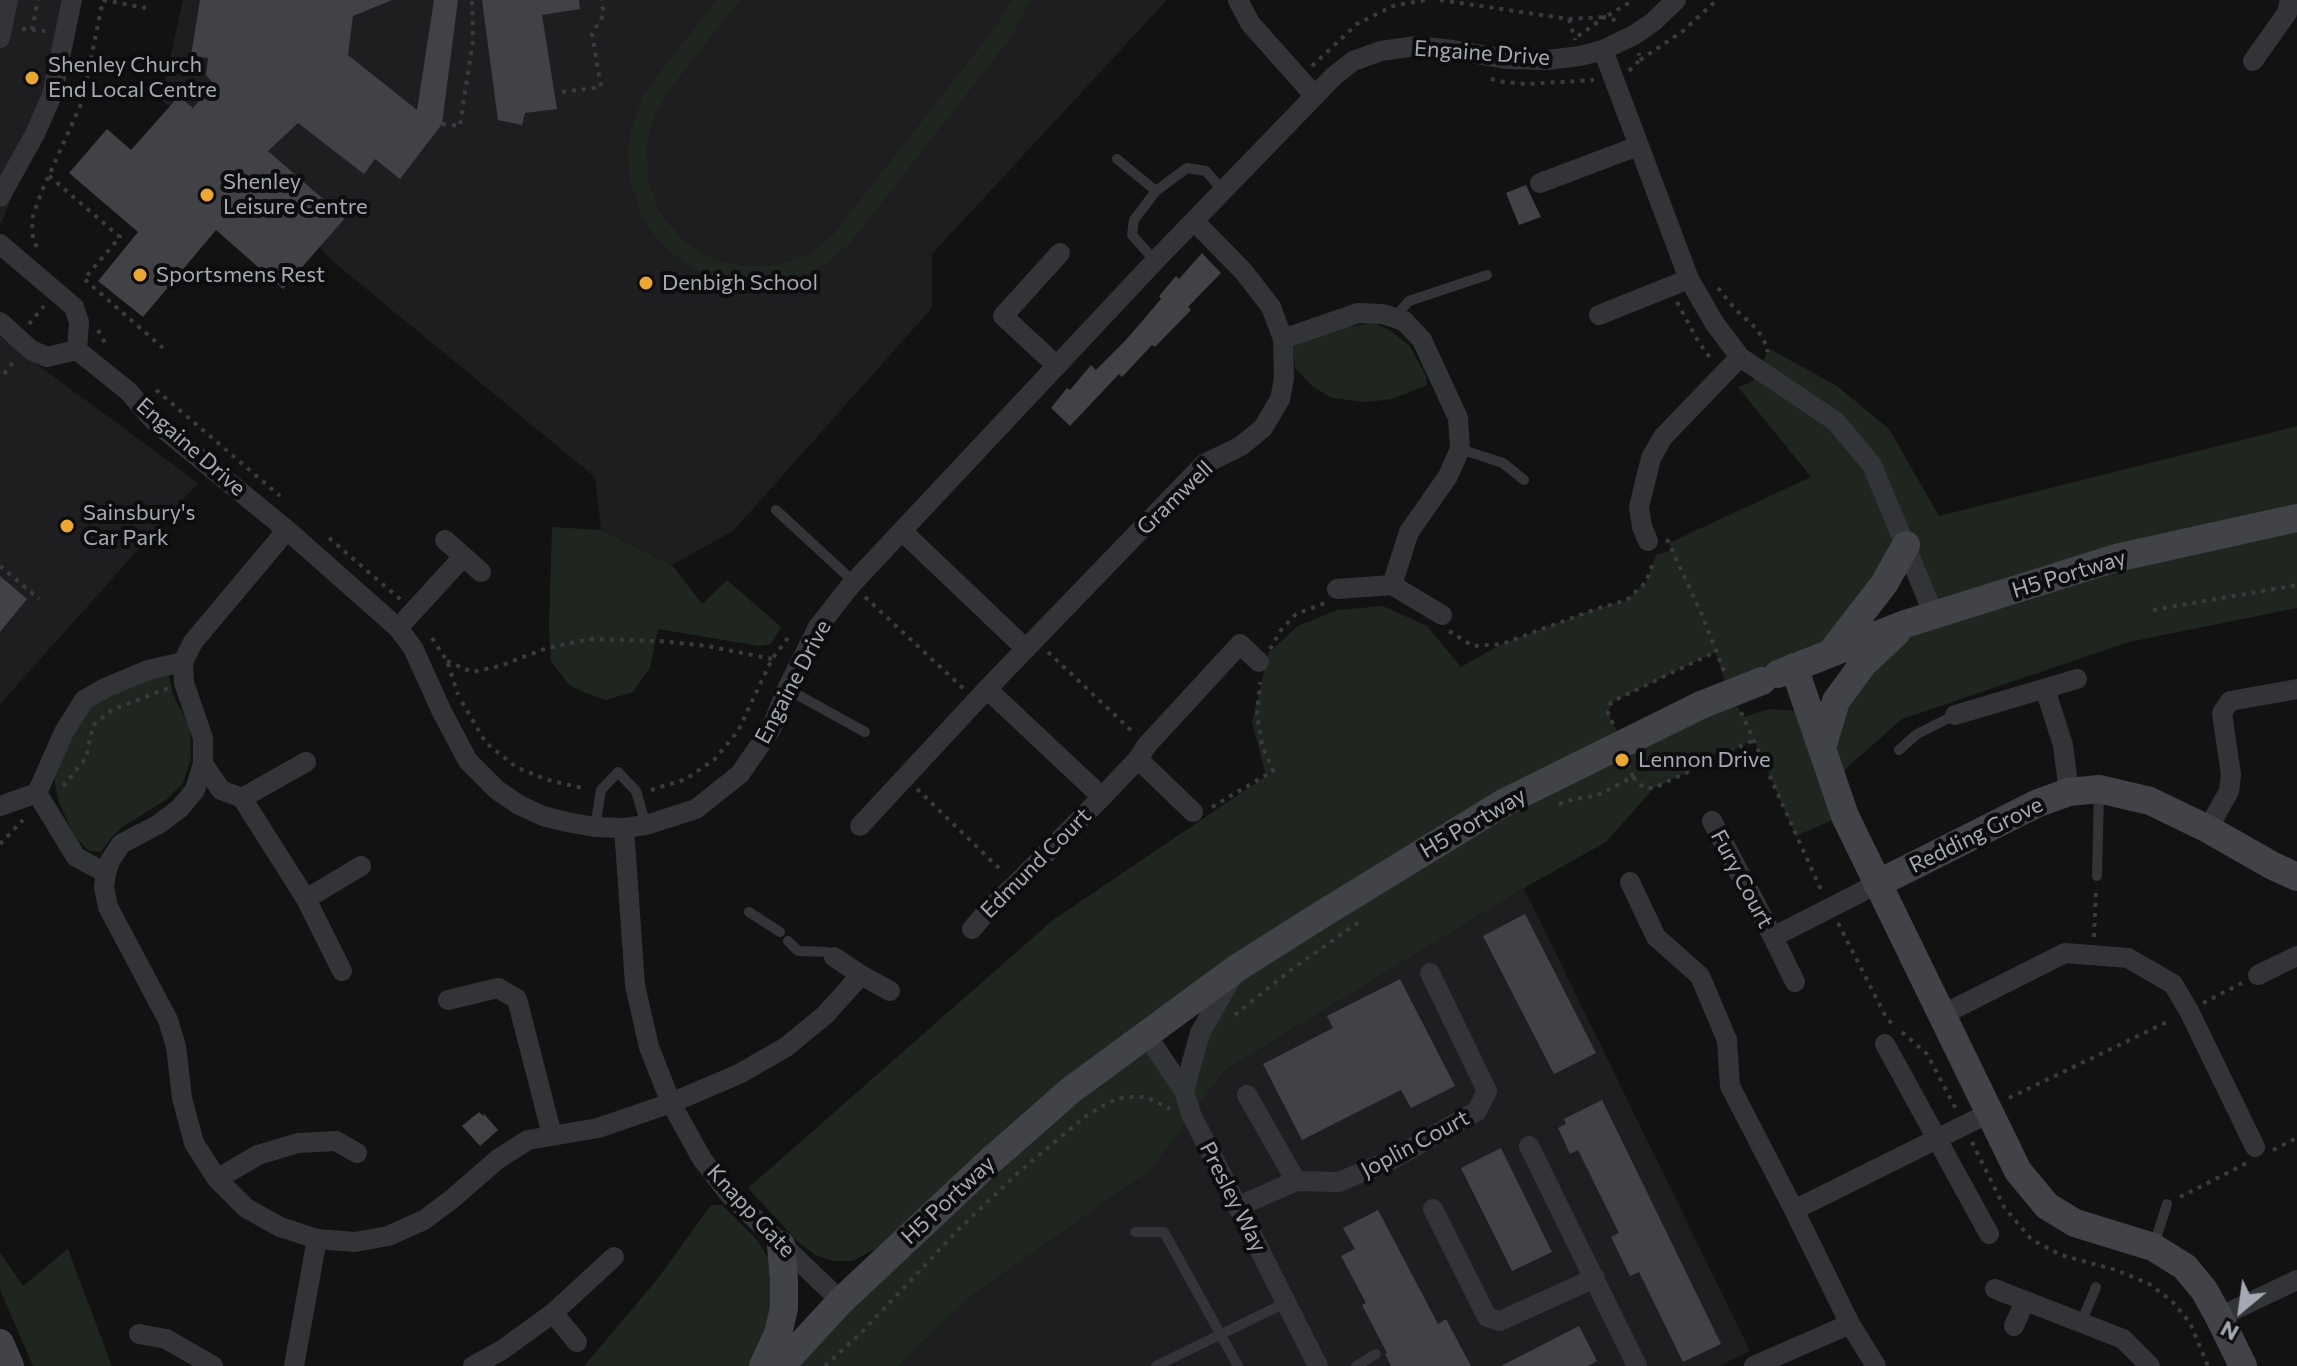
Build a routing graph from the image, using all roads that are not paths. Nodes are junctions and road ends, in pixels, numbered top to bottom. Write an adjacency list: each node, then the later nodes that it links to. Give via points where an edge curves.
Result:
1 (8, 0): 6 (street)
2 (71, 0): 12 (street, via 52,95)
3 (1238, 0): 9 (street, via 1250,23)
4 (1676, 0): 7 (street, Engaine Drive, via 1653,22)
5 (2290, 0): 8 (street, via 2287,13)
6 (0, 38)
7 (1603, 50): 9 (street, Engaine Drive, via 1548,60 1416,46 1381,51 1353,61); 10 (street)
8 (2253, 61)
9 (1314, 95): 15 (street, Engaine Drive)
10 (1638, 146): 13 (street); 21 (street)
11 (1117, 159): 14 (lane)
12 (4, 182)
13 (1540, 183)
14 (1156, 191): 15 (lane, via 1187,168 1206,171); 19 (lane, via 1134,220 1132,235)
15 (1223, 191): 16 (street, Engaine Drive)
16 (1195, 222): 19 (street, Engaine Drive); 25 (street, Gramwell, via 1271,307)
17 (0, 244): 26 (street, via 74,307)
18 (1060, 253): 28 (street, via 1003,316)
19 (1155, 261): 28 (street, Engaine Drive)
20 (1487, 275): 23 (lane, via 1409,301)
21 (1689, 279): 22 (street); 27 (street)
22 (1599, 315)
23 (1394, 318): 25 (street, via 1358,313); 29 (street, via 1422,340 1458,418)
24 (0, 322): 26 (street, via 47,357)
25 (1283, 339): 47 (street, Gramwell, via 1280,399 1263,428 1204,464)
26 (77, 350): 33 (street, Engaine Drive)
27 (1740, 357): 36 (street, via 1663,437 1651,458 1639,507 1642,527); 37 (street, via 1835,421 1872,465)
28 (1057, 366): 34 (street, Engaine Drive)
29 (1460, 449): 30 (lane, via 1503,463); 41 (street, via 1409,532)
30 (1524, 480)
31 (776, 510): 40 (lane)
32 (2297, 518): 44 (street, H5 Portway, via 2116,558)
33 (287, 530): 46 (street, Engaine Drive); 51 (street, via 193,642)
34 (902, 531): 40 (street, Engaine Drive); 47 (street)
35 (445, 540): 38 (street)
36 (1658, 545)
37 (1906, 545): 44 (street); 48 (street, via 1884,584)
38 (463, 557): 39 (street); 46 (street)
39 (481, 572)
40 (853, 583): 53 (street, Engaine Drive, via 818,627)
41 (1392, 585): 42 (street); 43 (street)
42 (1337, 589)
43 (1442, 615)
44 (1934, 615): 45 (street, H5 Portway)
45 (1905, 624): 48 (street, H5 Portway); 59 (street, via 1863,664 1836,701)
46 (398, 628): 74 (street, Engaine Drive, via 468,761 519,805)
47 (1030, 644): 56 (street, Gramwell)
48 (1833, 651): 50 (street, H5 Portway)
49 (1259, 662): 61 (street, Edmund Court, via 1236,640)
50 (1794, 667): 59 (street); 91 (street, H5 Portway, bridge, via 1701,705 1505,802)
51 (183, 673): 63 (street, via 203,738); 66 (street, via 148,670 84,700 64,732)
52 (2077, 679): 54 (street)
53 (787, 689): 58 (lane); 72 (street, Engaine Drive, via 771,729 740,774 696,809)
54 (2045, 689): 57 (street); 65 (street, via 2063,745)
55 (2297, 689): 76 (street, via 2230,701 2222,713 2231,775 2229,791)
56 (982, 695): 67 (street, Edmund Court); 73 (street, Gramwell)
57 (1955, 715): 60 (lane, via 1917,734)
58 (865, 732)
59 (1822, 748): 82 (street, via 1845,816)
60 (1899, 750)
61 (1142, 752): 67 (street, Edmund Court); 70 (street)
62 (306, 762): 68 (street)
63 (203, 764): 68 (street, via 221,790); 78 (street, via 195,790 180,808 121,844)
64 (2099, 789): 65 (street, Redding Grove); 76 (street, Redding Grove, via 2150,801); 79 (lane)
65 (2069, 792): 82 (street, Redding Grove)
66 (39, 796): 69 (street); 78 (street, via 76,857)
67 (1102, 797): 85 (street, Edmund Court)
68 (242, 798): 83 (street)
69 (0, 806)
70 (1193, 812)
71 (1712, 821): 87 (street, Fury Court)
72 (646, 825): 74 (lane, via 636,791 618,772 601,790); 75 (street, Engaine Drive)
73 (860, 826)
74 (595, 827): 75 (street, Engaine Drive)
75 (624, 828): 104 (street, Knapp Gate, via 635,985 649,1047)
76 (2208, 829): 80 (street, Redding Grove)
77 (361, 866): 83 (street)
78 (106, 873): 111 (street, via 108,907 168,1020 194,1143)
79 (2097, 876)
80 (2297, 877)
81 (1630, 882): 116 (street, via 1656,937 1700,976 1727,1040 1730,1086)
82 (1877, 884): 87 (street, Fury Court); 99 (street)
83 (306, 899): 92 (street)
84 (749, 912): 86 (lane)
85 (972, 929)
86 (780, 932)
87 (1773, 937): 96 (street, Fury Court)
88 (788, 941): 90 (lane, via 798,951)
89 (2297, 956): 95 (street)
90 (834, 957): 94 (street)
91 (1237, 968): 100 (street, H5 Portway); 102 (street, via 1200,1033)
92 (342, 971)
93 (1430, 973): 112 (street, Joplin Court, via 1487,1091 1477,1111 1391,1160 1339,1182)
94 (861, 975): 97 (street); 104 (street, via 786,1047)
95 (2258, 975)
96 (1795, 982)
97 (890, 991)
98 (448, 1000): 106 (street, via 498,988 517,999)
99 (1942, 1015): 105 (street); 109 (street, via 2065,953 2128,958 2173,984)
100 (1146, 1034): 102 (street, Presley Way); 127 (street, H5 Portway, via 1000,1152)
101 (1885, 1044): 107 (street)
102 (1184, 1091): 114 (street, Presley Way)
103 (1247, 1095): 112 (street)
104 (671, 1103): 106 (street, via 598,1128); 120 (street, Knapp Gate, via 729,1194)
105 (1991, 1112): 107 (street); 121 (street, via 2018,1171 2047,1206 2075,1223)
106 (552, 1135): 119 (street, via 528,1140 498,1159 412,1226 355,1242)
107 (1935, 1139): 116 (street); 118 (street)
108 (1529, 1146): 123 (street)
109 (2262, 1151)
110 (357, 1153): 111 (street, via 336,1141 298,1143 258,1155)
111 (217, 1179): 119 (street, via 246,1208)
112 (1296, 1181): 114 (street, Joplin Court)
113 (2167, 1204): 121 (lane)
114 (1239, 1206): 129 (street, Presley Way)
115 (1433, 1209): 123 (street, via 1487,1317 1500,1321)
116 (1794, 1210): 133 (street)
117 (1135, 1232): 136 (lane, via 1164,1232)
118 (1989, 1234)
119 (317, 1239): 142 (street)
120 (781, 1245): 127 (street, Knapp Gate); 144 (street, via 784,1308)
121 (2153, 1247): 131 (street, via 2185,1267)
122 (614, 1257): 130 (street)
123 (1595, 1278): 150 (street)
124 (2297, 1280): 131 (street)
125 (2096, 1287): 132 (lane)
126 (1995, 1289): 128 (street)
127 (841, 1301): 145 (street, H5 Portway)
128 (2025, 1301): 132 (street); 134 (street)
129 (1285, 1303): 136 (lane); 148 (street, Presley Way)
130 (553, 1313): 137 (street); 143 (street)
131 (2219, 1317): 154 (street)
132 (2081, 1323): 153 (street, via 2123,1339)
133 (1850, 1324): 151 (street); 152 (street)
134 (2014, 1326)
135 (139, 1334): 141 (street, via 166,1339)
136 (1221, 1334): 146 (lane); 147 (lane)
137 (577, 1342)
138 (0, 1343): 140 (street)
139 (1376, 1354): 149 (lane)
140 (10, 1366)
141 (213, 1366)
142 (294, 1366)
143 (473, 1366)
144 (763, 1366)
145 (781, 1366)
146 (1156, 1366)
147 (1238, 1366)
148 (1318, 1366)
149 (1356, 1366)
150 (1637, 1366)
151 (1754, 1366)
152 (1876, 1366)
153 (2150, 1366)
154 (2243, 1366)

